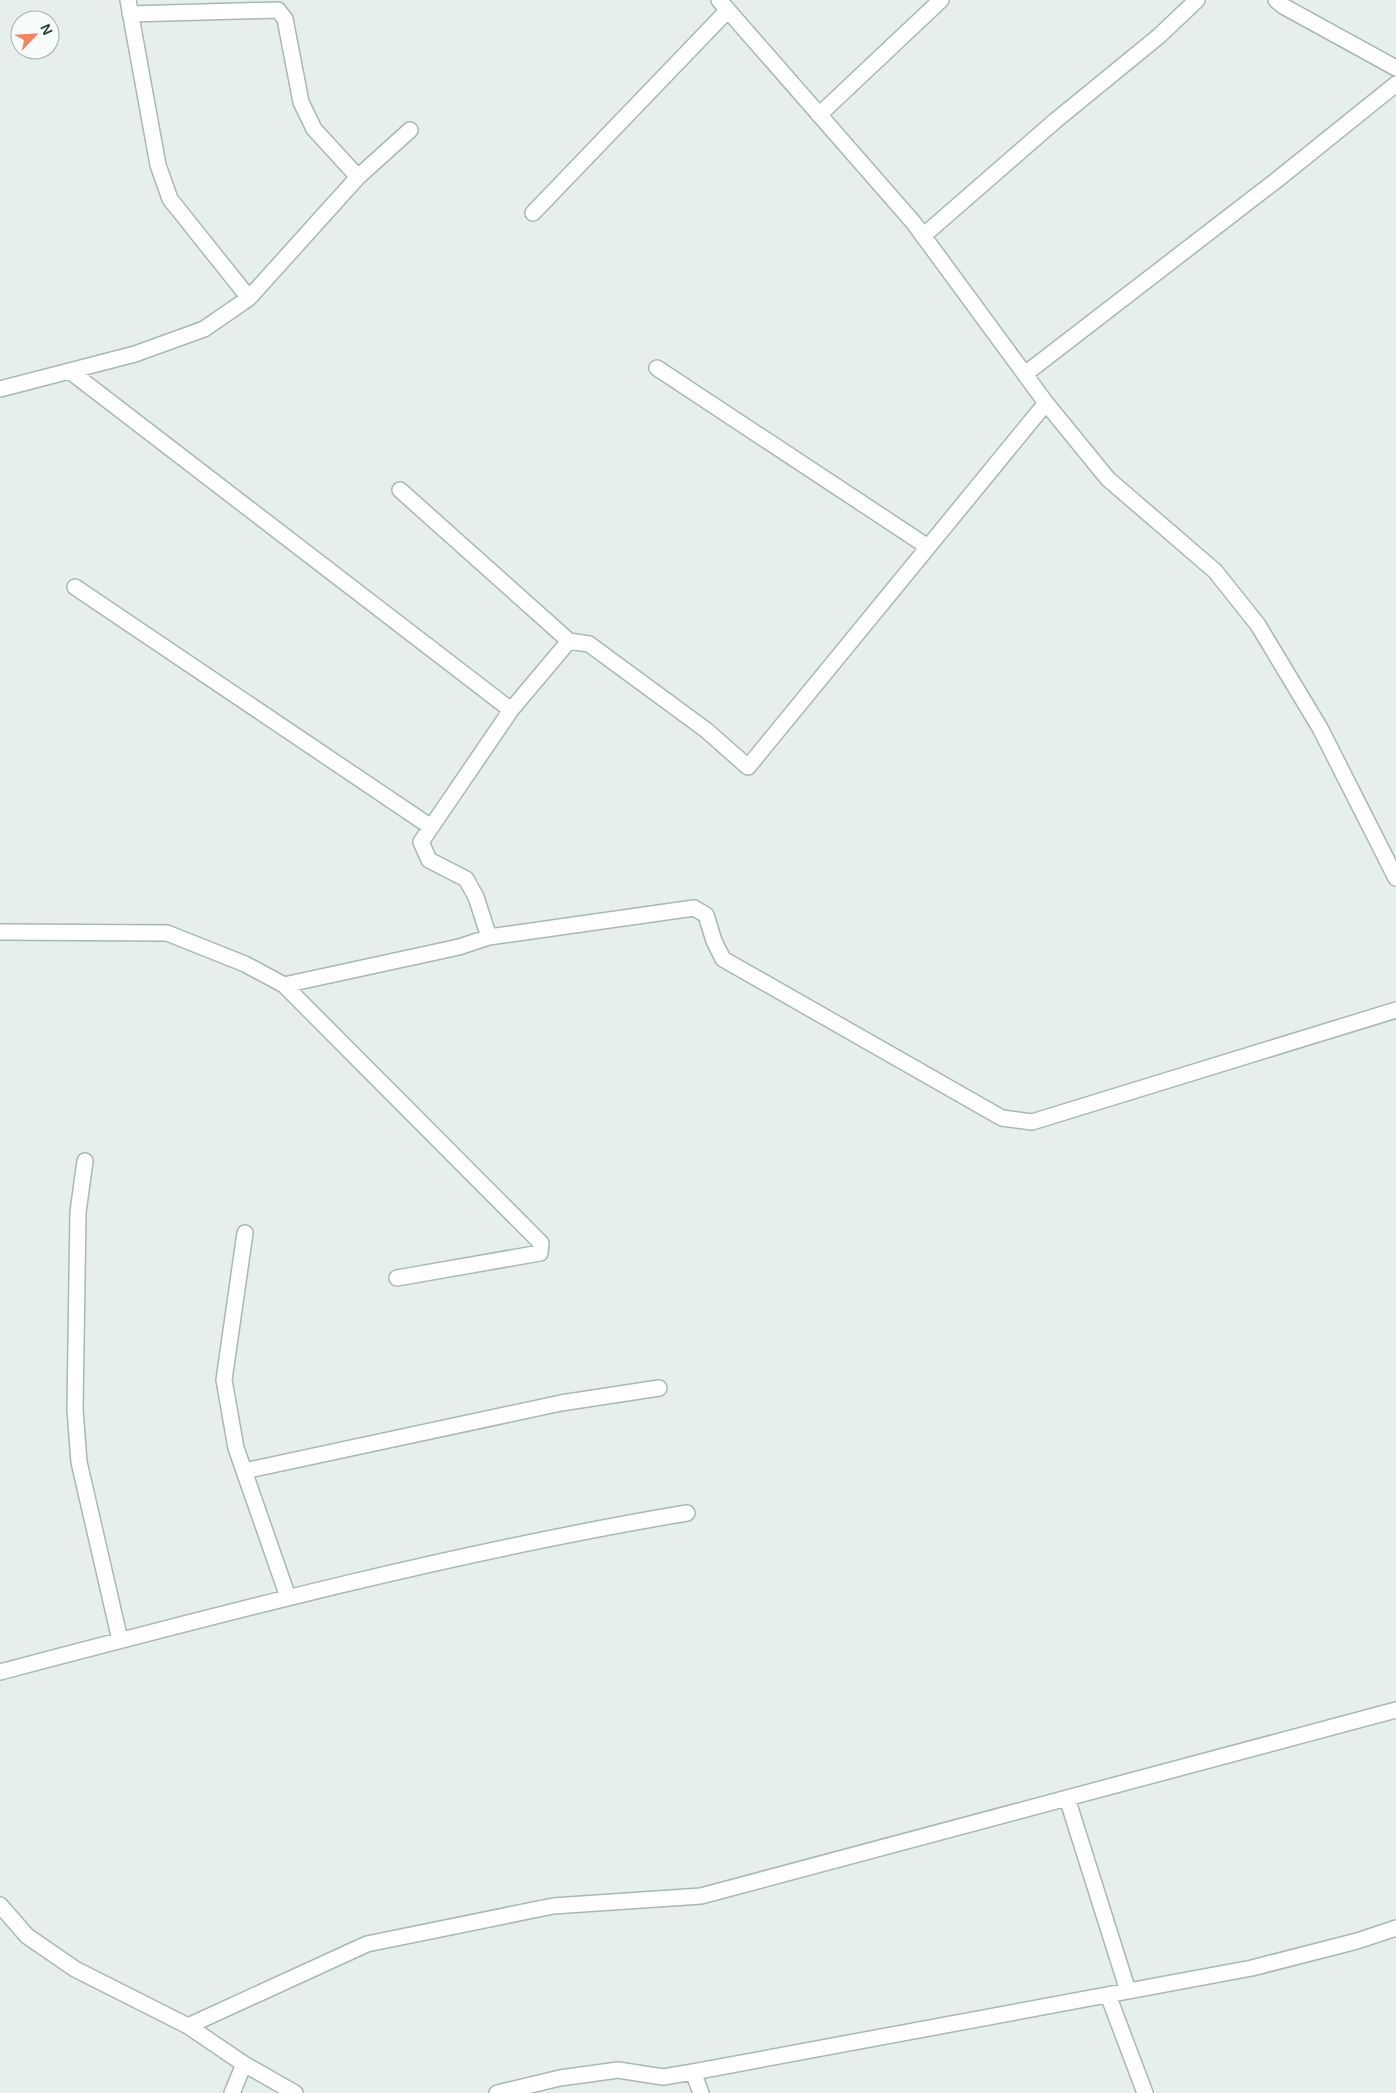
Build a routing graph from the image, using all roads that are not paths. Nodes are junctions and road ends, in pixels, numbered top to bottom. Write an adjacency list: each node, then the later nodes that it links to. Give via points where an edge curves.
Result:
1 (941, 0): 8 (street)
2 (1197, 0): 12 (street)
3 (1276, 0): 6 (street)
4 (723, 5): 8 (street); 11 (street)
5 (129, 7): 10 (street, via 278,10 285,19 301,102 314,129); 13 (street, via 158,165 170,199)
6 (1396, 68)
7 (1396, 84): 16 (street)
8 (820, 115): 12 (street)
9 (410, 130): 10 (street)
10 (358, 177): 13 (street)
11 (534, 213)
12 (923, 236): 16 (street)
13 (249, 298): 15 (street, via 204,329)
14 (657, 368): 20 (street)
15 (72, 372): 17 (street); 23 (street)
16 (1025, 374): 18 (street)
17 (0, 389)
18 (1046, 403): 20 (street); 25 (street, via 1108,479 1215,571 1258,625 1320,728)
19 (400, 490): 22 (street)
20 (928, 547): 22 (street, via 748,767 706,730 589,644)
21 (75, 587): 24 (street)
22 (569, 641): 23 (street)
23 (511, 710): 24 (street)
24 (431, 827): 27 (street, via 421,842 429,860 466,879 476,897)
25 (1396, 878)
26 (0, 932): 28 (street, via 167,933 245,964)
27 (489, 937): 28 (street, via 459,948); 29 (street, via 694,908 706,915 723,959 1002,1118 1032,1122)
28 (284, 985): 32 (street, via 541,1243 540,1253)
29 (1396, 1010)
30 (85, 1161): 37 (street, via 78,1221 76,1409 79,1462)
31 (245, 1233): 34 (street, via 224,1380 236,1448)
32 (396, 1278)
33 (659, 1388): 34 (street, via 561,1403)
34 (244, 1472): 36 (street)
35 (687, 1513): 36 (street, via 582,1530)
36 (288, 1597): 37 (street)
37 (120, 1640): 38 (street)
38 (0, 1672)
39 (1396, 1710): 40 (street)
40 (1067, 1798): 43 (street); 45 (street, via 701,1896 553,1906 367,1944)
41 (0, 1905): 45 (street, via 27,1936 50,1953)
42 (1396, 1928): 43 (street, via 1252,1968)
43 (1128, 1991): 44 (street)
44 (1108, 1995): 47 (street); 52 (street)
45 (188, 2026): 46 (street)
46 (244, 2064): 48 (street); 49 (street)
47 (693, 2072): 50 (street, via 663,2077 618,2070 560,2078); 51 (street)
48 (232, 2093)
49 (295, 2093)
50 (497, 2093)
51 (701, 2093)
52 (1145, 2093)

